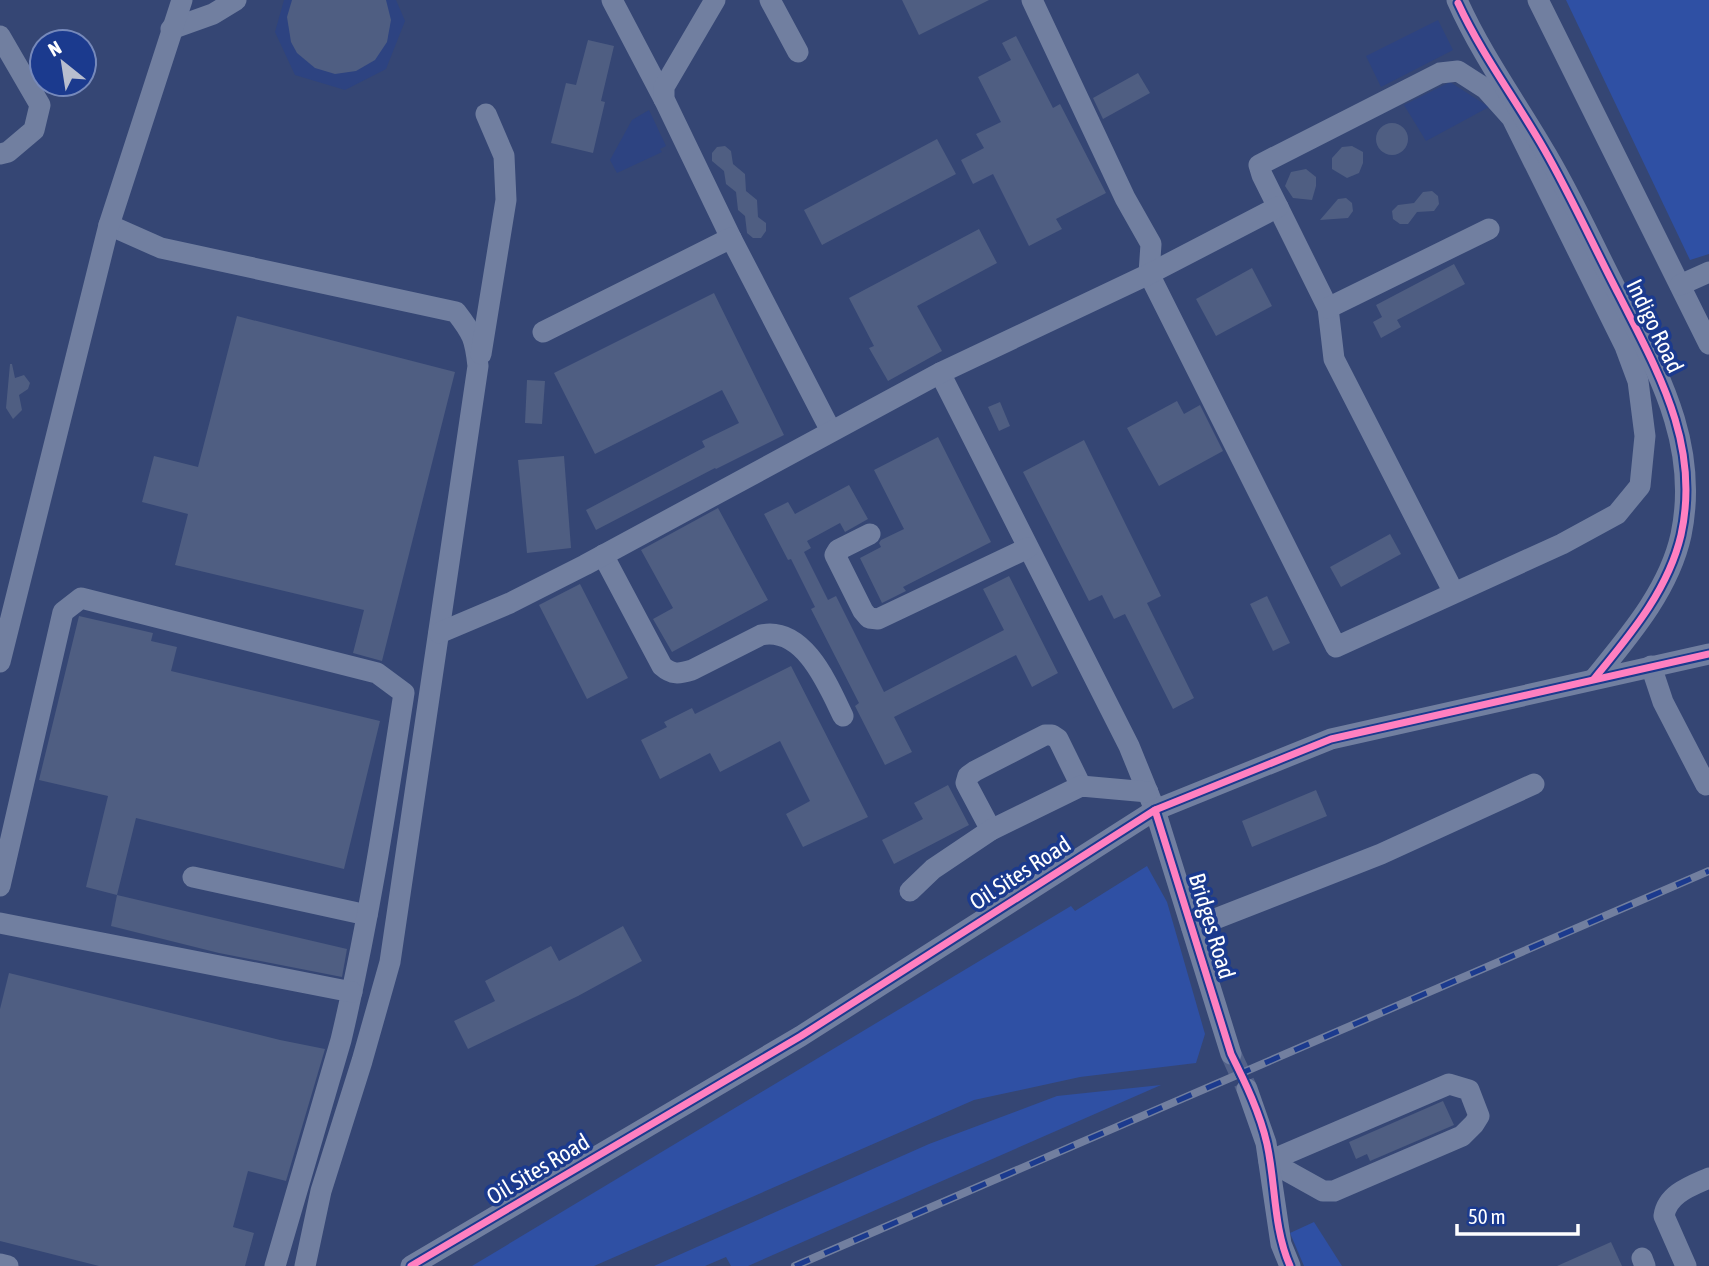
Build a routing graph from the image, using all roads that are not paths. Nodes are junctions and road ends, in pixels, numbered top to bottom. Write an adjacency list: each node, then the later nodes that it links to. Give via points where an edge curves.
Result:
1 (182, 0): 9 (street)
2 (236, 0): 9 (street, via 213,15)
3 (612, 0): 12 (street)
4 (715, 0): 12 (street, via 664,86)
5 (770, 0): 11 (street)
6 (1032, 0): 20 (street, via 1151,244)
7 (1538, 0): 21 (street)
8 (1457, 2): 36 (street, Indigo Road, via 1575,209 1661,378 1681,438 1685,510 1669,572)
9 (171, 29): 16 (street)
10 (0, 36): 14 (street, via 40,105 34,130)
11 (798, 52)
12 (664, 99): 18 (street)
13 (486, 114): 25 (street, via 504,156 506,200)
14 (0, 154)
15 (1278, 207): 20 (street); 22 (street); 31 (street, via 1259,165 1440,74 1458,71 1486,89 1512,118 1625,346 1638,381 1645,436 1640,486 1617,514)
16 (109, 225): 25 (street, via 161,247 457,312 473,334); 34 (street)
17 (1489, 229): 22 (street)
18 (732, 237): 23 (street); 27 (street)
19 (1709, 272): 21 (street)
20 (1149, 274): 26 (street); 31 (street, via 1336,647)
21 (1680, 285): 24 (street)
22 (1328, 308): 31 (street, via 1334,359)
23 (543, 332)
24 (1709, 344)
25 (478, 366): 32 (street)
26 (940, 373): 27 (street); 29 (street, Bridges Road)
27 (831, 431): 30 (street)
28 (870, 534): 29 (street, via 835,555 863,611 878,619)
29 (1028, 548): 41 (street, Bridges Road, via 1129,746)
30 (603, 555): 32 (street); 37 (street, via 662,666 670,673 692,670 761,635 781,635 812,659)
31 (1454, 593)
32 (439, 633): 57 (street, via 390,962 321,1191)
33 (1708, 650): 35 (street, Oil Sites Road)
34 (0, 662)
35 (1651, 666): 36 (street, Oil Sites Road); 38 (street, via 1663,702 1706,785)
36 (1594, 679): 41 (street, Oil Sites Road, via 1331,738)
37 (843, 716)
38 (1709, 783)
39 (1534, 784): 48 (street, via 1381,854)
40 (1081, 786): 41 (street); 42 (street); 42 (street, via 1058,739 1052,735 1034,741 968,776 966,783)
41 (1152, 801): 48 (street, Bridges Road); 58 (street, Oil Sites Road, via 801,1036)
42 (991, 830): 45 (street, via 933,869)
43 (193, 877): 46 (street)
44 (0, 886): 46 (street, via 63,612 81,598 377,673 404,694)
45 (910, 891)
46 (367, 915): 49 (street)
47 (0, 923): 49 (street)
48 (1192, 928): 50 (street, Bridges Road)
49 (352, 992): 56 (street)
50 (1231, 1054)
51 (1247, 1088): 52 (street)
52 (1269, 1161): 52 (street, via 1449,1084 1469,1090 1476,1103 1479,1116 1462,1136 1334,1191 1322,1191); 59 (street, via 1281,1244)
53 (1709, 1178): 60 (street, via 1669,1200 1665,1208 1664,1216)
54 (0, 1264): 55 (street)
55 (8, 1266)
56 (275, 1266)
57 (305, 1266)
58 (411, 1266)
59 (1290, 1266)
60 (1686, 1266)

